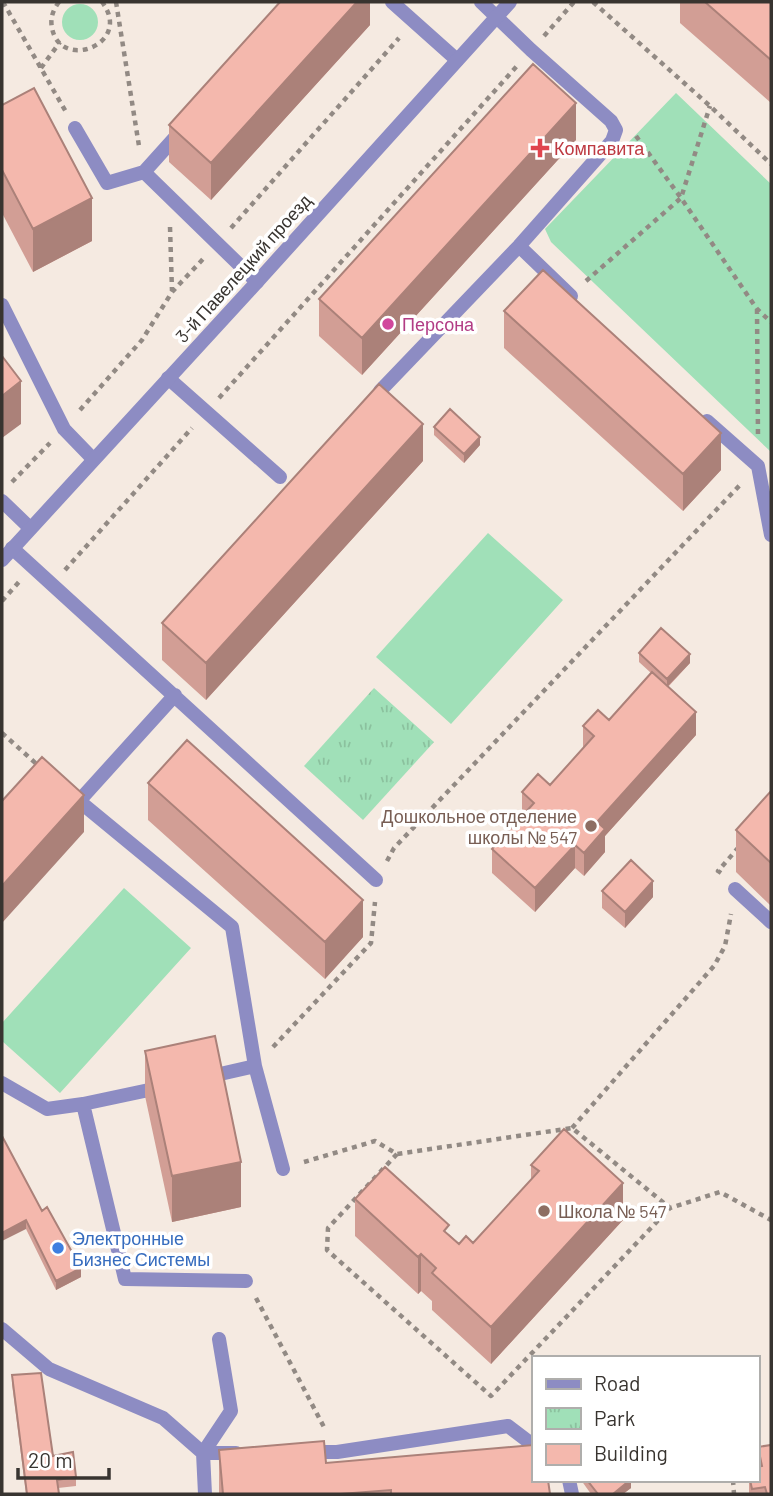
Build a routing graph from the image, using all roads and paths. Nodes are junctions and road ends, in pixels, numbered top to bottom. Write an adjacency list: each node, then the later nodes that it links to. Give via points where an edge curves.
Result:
1 (3, 2): 15 (path)
2 (59, 2): 12 (path, via 51,24)
3 (102, 2): 12 (path, via 109,13 109,31 97,46 77,51)
4 (116, 2): 21 (path)
5 (392, 2): 11 (street)
6 (481, 2): 10 (street)
7 (510, 2): 10 (street, 3-й Павелецкий проезд)
8 (574, 2): 13 (path)
9 (593, 2): 16 (path)
10 (496, 17): 13 (street); 14 (street, 3-й Павелецкий проезд)
11 (414, 21): 14 (street); 24 (path)
12 (60, 42): 15 (path)
13 (531, 50): 19 (street); 34 (path)
14 (457, 60): 26 (street, 3-й Павелецкий проезд)
15 (41, 68): 18 (path)
16 (710, 106): 20 (path); 23 (path)
17 (190, 121): 21 (street)
18 (75, 128): 21 (street, via 107,183)
19 (616, 130): 23 (path, via 631,131); 25 (street, via 612,141)
20 (771, 164)
21 (144, 172): 22 (street)
22 (169, 195): 24 (street); 27 (path)
23 (681, 198): 28 (path); 30 (path)
24 (218, 242): 26 (street); 27 (path)
25 (519, 246): 28 (street); 33 (street)
26 (257, 282): 32 (street, 3-й Павелецкий проезд)
27 (172, 292): 36 (path, via 142,340)
28 (574, 299)
29 (2, 304): 36 (street)
30 (757, 309): 31 (path); 38 (path)
31 (771, 322)
32 (168, 378): 34 (street); 37 (street, 3-й Павелецкий проезд)
33 (380, 391)
34 (206, 412): 39 (street); 47 (path)
35 (698, 412): 38 (street)
36 (64, 429): 37 (street); 41 (path)
37 (93, 459): 43 (street, 3-й Павелецкий проезд)
38 (758, 467): 40 (street); 44 (street); 52 (path, via 394,848)
39 (279, 477)
40 (771, 481)
41 (10, 483)
42 (2, 501): 43 (street)
43 (30, 528): 45 (street, 3-й Павелецкий проезд)
44 (771, 535)
45 (12, 548): 46 (street, 3-й Павелецкий проезд); 47 (street)
46 (2, 560)
47 (52, 583): 48 (street)
48 (174, 695): 52 (street); 55 (street, via 79,801 232,927)
49 (2, 733): 50 (path)
50 (50, 776)
51 (745, 841): 53 (path, via 718,871)
52 (376, 880): 55 (path, via 371,943)
53 (735, 889): 54 (street); 58 (path, via 725,946 715,966)
54 (771, 922)
55 (255, 1066): 57 (street); 60 (street)
56 (2, 1083): 57 (street, via 47,1109)
57 (83, 1104): 63 (street, via 125,1279)
58 (572, 1128): 59 (path); 61 (path)
59 (397, 1154): 60 (path, via 374,1142); 61 (path, via 328,1228 327,1250 491,1396)
60 (283, 1168)
61 (670, 1208): 62 (path, via 720,1192)
62 (771, 1220)
63 (246, 1281): 69 (path)
64 (2, 1329): 70 (street, via 49,1369 163,1418)
65 (219, 1339): 70 (street, via 231,1411)
66 (532, 1444): 69 (street, via 508,1426)
67 (257, 1452): 70 (street)
68 (297, 1452): 69 (street)
69 (337, 1452)
70 (203, 1453): 71 (street)
71 (205, 1494)

